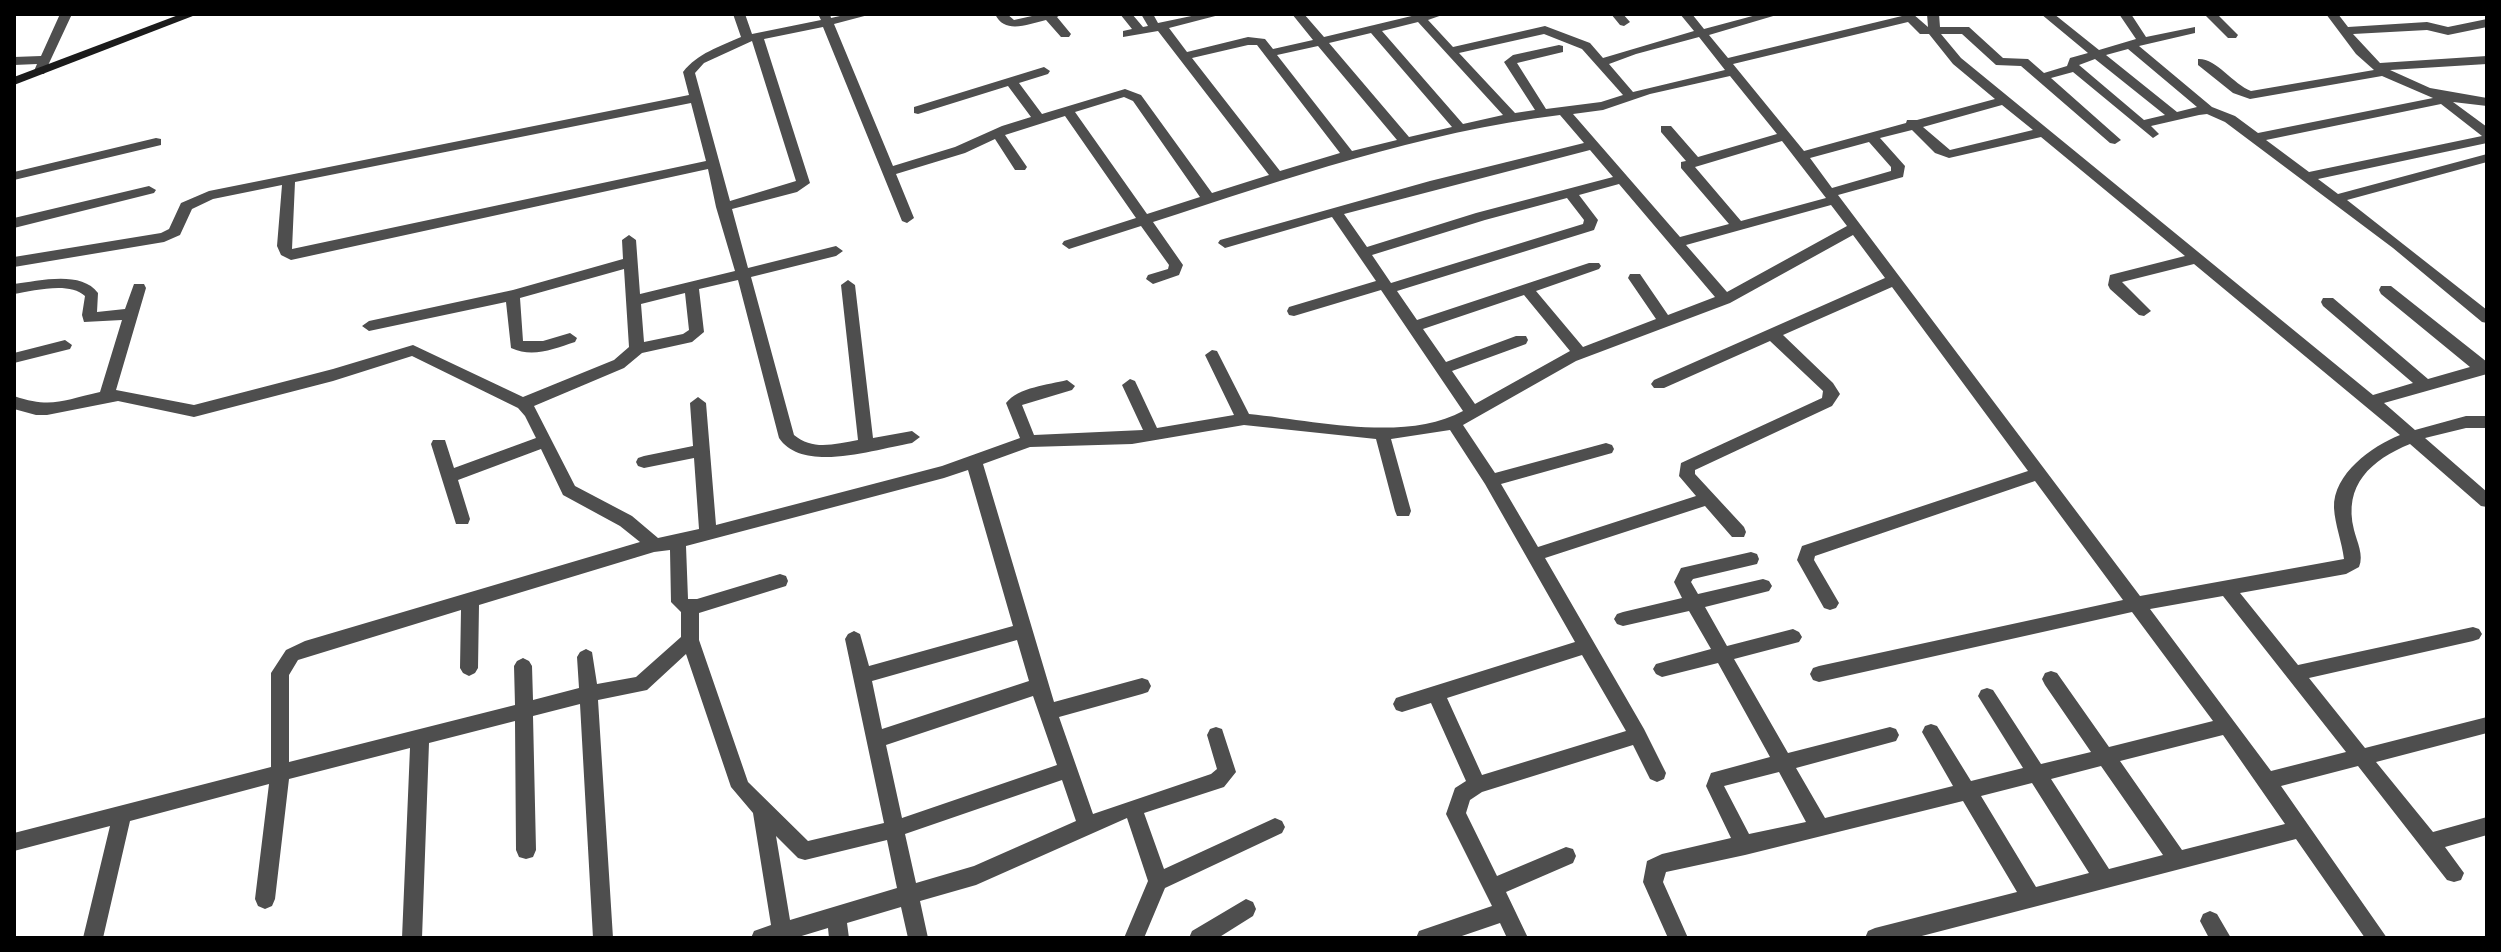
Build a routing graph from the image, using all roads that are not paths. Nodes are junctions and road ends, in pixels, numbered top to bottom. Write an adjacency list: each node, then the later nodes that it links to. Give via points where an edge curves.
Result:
1 (66, 14): 45 (street)
2 (192, 14): 45 (street)
3 (739, 14): 33 (street)
4 (866, 14): 21 (street)
5 (1001, 14): 18 (street, via 1013,24)
6 (1126, 14): 25 (street, via 1133,33)
7 (1147, 14): 25 (street)
8 (1298, 14): 34 (street)
9 (1439, 14): 22 (street)
10 (1686, 14): 29 (street)
11 (1774, 14): 29 (street)
12 (1865, 14): 24 (street)
13 (1933, 14): 30 (street)
14 (2047, 14): 39 (street)
15 (2125, 14): 35 (street)
16 (2210, 14): 32 (street)
17 (2332, 14): 28 (street)
18 (1052, 15): 31 (street)
19 (1210, 15): 25 (street)
20 (1908, 16): 24 (street); 30 (street)
21 (826, 18): 33 (street); 86 (street)
22 (1420, 18): 26 (street); 37 (street)
23 (2487, 23): 28 (street, via 2448,31 2427,26)
24 (1877, 26): 46 (street)
25 (1158, 27): 40 (street)
26 (1374, 29): 34 (street); 68 (street)
27 (2191, 30): 35 (street)
28 (2345, 31): 48 (street)
29 (1701, 32): 44 (street); 46 (street)
30 (1934, 32): 50 (street, via 1965,30 2000,62 2024,62); 56 (street, via 1957,61)
31 (1065, 34)
32 (2232, 35)
33 (752, 38): 55 (street, via 692,66); 97 (street, via 803,183)
34 (1323, 41): 38 (street); 78 (street)
35 (2136, 43): 39 (street); 62 (street)
36 (1559, 49): 63 (street, via 1510,62)
37 (1451, 51): 44 (street, via 1545,30 1581,43); 65 (street)
38 (1271, 53): 40 (street, via 1255,40); 80 (street)
39 (2098, 54): 47 (street, via 2074,61); 64 (street)
40 (1184, 56): 88 (street)
41 (2487, 60): 48 (street)
42 (14, 61): 45 (street)
43 (2202, 62): 48 (street, via 2237,90 2256,96)
44 (1600, 63): 54 (street)
45 (42, 66): 51 (street)
46 (1729, 67): 54 (street); 72 (street)
47 (2074, 68): 50 (street); 64 (street, via 2147,129)
48 (2380, 70): 53 (street)
49 (1044, 71): 52 (street)
50 (2042, 77): 76 (street)
51 (14, 81)
52 (1011, 81): 59 (street); 66 (street)
53 (2431, 91): 57 (street); 58 (street)
54 (1631, 97): 61 (street)
55 (695, 98): 84 (street); 90 (street)
56 (2005, 100): 67 (street); 70 (street)
57 (2443, 100): 74 (street); 75 (street)
58 (2487, 102)
59 (918, 110)
60 (1067, 110): 66 (street); 95 (street, via 1132,94); 100 (street)
61 (1563, 110): 63 (street); 79 (street)
62 (2208, 110): 64 (street); 75 (street)
63 (1542, 112): 65 (street)
64 (2174, 116)
65 (1512, 117): 68 (street)
66 (1039, 119): 71 (street)
67 (1912, 123): 70 (street, via 1949,154); 73 (street)
68 (1460, 129): 78 (street)
69 (1666, 129): 83 (street)
70 (2044, 132): 110 (street)
71 (998, 133): 85 (street); 86 (street)
72 (1785, 136): 81 (street); 83 (street)
73 (1871, 136): 81 (street); 94 (street, via 1898,166 1898,174)
74 (2487, 136): 89 (street)
75 (2255, 138): 89 (street)
76 (2115, 140)
77 (156, 142): 87 (street)
78 (1406, 142): 80 (street)
79 (1592, 145): 91 (street); 98 (street)
80 (1349, 156): 88 (street)
81 (1801, 156): 94 (street)
82 (2487, 158): 96 (street)
83 (1694, 161): 102 (street, via 1687,169)
84 (711, 164): 90 (street, via 291,255 284,246); 97 (street)
85 (1020, 167)
86 (889, 172): 99 (street)
87 (14, 176)
88 (1277, 176): 95 (street)
89 (2306, 177): 96 (street)
90 (289, 179): 111 (street, via 195,200 186,206 175,232 164,237)
91 (1622, 179): 93 (street); 106 (street)
92 (149, 190): 101 (street)
93 (1570, 193): 109 (street); 119 (street, via 1591,220 1589,227)
94 (1832, 197): 102 (street); 103 (street)
95 (1208, 198): 100 (street)
96 (2335, 199): 132 (street)
97 (723, 207): 114 (street)
98 (1335, 211): 105 (street); 109 (street)
99 (907, 218)
100 (1144, 219): 107 (street); 116 (street, via 1176,265 1174,272)
101 (14, 223)
102 (1738, 226): 106 (street)
103 (1855, 228): 117 (street); 126 (street)
104 (629, 240): 112 (street)
105 (1225, 243)
106 (1675, 243): 126 (street)
107 (1069, 244)
108 (836, 251): 114 (street)
109 (1363, 253): 119 (street)
110 (2197, 258): 130 (street, via 2115,279 2115,285); 151 (street)
111 (14, 262)
112 (630, 262): 125 (street); 127 (street)
113 (1594, 266): 123 (street)
114 (741, 275): 120 (street); 166 (street, via 787,438 810,452)
115 (1635, 278): 133 (street)
116 (1153, 279)
117 (1894, 280): 136 (street); 171 (street)
118 (848, 285): 166 (street)
119 (1386, 286): 129 (street); 135 (street)
120 (692, 287): 127 (street); 140 (street, via 698,327 693,336)
121 (139, 288): 131 (street)
122 (14, 289): 131 (street, via 83,285 92,297 89,318)
123 (1527, 289): 135 (street); 141 (street)
124 (2386, 290): 145 (street)
125 (513, 295): 134 (street); 137 (street, via 516,344 532,349)
126 (1725, 299): 133 (street)
127 (632, 301): 140 (street)
128 (2328, 302): 148 (street)
129 (1294, 311)
130 (2144, 311)
131 (131, 314): 150 (street)
132 (2487, 318)
133 (1665, 322): 141 (street)
134 (369, 326)
135 (1414, 327): 144 (street)
136 (1772, 334): 146 (street); 174 (street, via 1828,387 1830,399 1687,467 1687,476)
137 (570, 338)
138 (1521, 340): 144 (street)
139 (65, 345): 143 (street)
140 (637, 349): 153 (street, via 619,364)
141 (1580, 353): 155 (street)
142 (1212, 355): 156 (street)
143 (14, 358)
144 (1443, 369): 155 (street)
145 (2484, 369): 148 (street)
146 (1659, 384)
147 (1130, 385): 159 (street)
148 (2425, 385): 151 (street)
149 (1067, 386): 164 (street, via 1014,403)
150 (106, 396): 153 (street, via 135,396 165,408 194,411 413,350); 154 (street, via 47,409)
151 (2371, 401): 162 (street)
152 (698, 403): 168 (street)
153 (523, 404): 163 (street)
154 (16, 408)
155 (1473, 414): 158 (street)
156 (1244, 419): 159 (street); 160 (street)
157 (2487, 422): 162 (street, via 2470,420)
158 (1454, 423): 160 (street); 173 (street)
159 (1152, 434): 164 (street)
160 (1382, 434): 176 (street)
161 (912, 437): 166 (street)
162 (2414, 438): 175 (street); 186 (street, via 2386,448 2344,494 2353,562)
163 (544, 441): 172 (street); 181 (street, via 569,490 626,521)
164 (1029, 441): 169 (street)
165 (439, 444): 172 (street)
166 (866, 445)
167 (1606, 449): 173 (street)
168 (702, 450): 170 (street); 179 (street)
169 (974, 461): 179 (street); 193 (street)
170 (644, 462)
171 (2038, 474): 189 (street, via 1808,551 1805,560); 190 (street)
172 (449, 477): 177 (street)
173 (1491, 480): 182 (street)
174 (1707, 499): 178 (street); 182 (street)
175 (2487, 501)
176 (1403, 511)
177 (462, 519)
178 (1738, 532)
179 (708, 533): 180 (street)
180 (678, 541): 181 (street); 191 (street, via 680,602)
181 (654, 545): 187 (street)
182 (1534, 555): 198 (street)
183 (1751, 559): 188 (street, via 1687,573 1682,582)
184 (780, 581): 191 (street)
185 (1763, 586): 188 (street)
186 (2228, 590): 190 (street); 204 (street)
187 (470, 601): 202 (street); 228 (street, via 292,655 280,673)
188 (1694, 602): 192 (street); 199 (street)
189 (1830, 603)
190 (2136, 604): 205 (street); 217 (street)
191 (690, 607): 197 (street)
192 (1623, 619)
193 (1023, 631): 206 (street); 208 (street)
194 (2473, 634): 204 (street)
195 (1793, 637): 199 (street)
196 (854, 639): 206 (street)
197 (690, 640): 211 (street, via 641,684); 234 (street, via 740,787)
198 (1586, 646): 210 (street); 220 (street)
199 (1722, 654): 203 (street); 226 (street)
200 (586, 657): 211 (street)
201 (523, 666): 214 (street)
202 (469, 668)
203 (1662, 669)
204 (2295, 673): 225 (street)
205 (1819, 674)
206 (862, 676): 223 (street)
207 (2051, 679): 224 (street)
208 (1039, 686): 215 (street); 223 (street)
209 (1142, 686): 215 (street)
210 (1436, 693): 213 (street); 232 (street)
211 (588, 694): 214 (street); 263 (street)
212 (1987, 696): 230 (street)
213 (1402, 704)
214 (524, 710): 222 (street); 246 (street)
215 (1048, 712): 227 (street)
216 (2487, 725): 225 (street)
217 (2227, 726): 224 (street); 231 (street)
218 (1931, 732): 233 (street)
219 (1216, 735): 235 (street, via 1227,765 1224,777)
220 (1638, 735): 229 (street); 232 (street)
221 (1890, 735): 226 (street)
222 (420, 737): 228 (street); 262 (street)
223 (875, 740): 241 (street)
224 (2106, 757): 230 (street); 248 (street)
225 (2361, 757): 231 (street); 244 (street)
226 (1781, 762): 240 (street); 245 (street, via 1718,779 1715,786)
227 (1067, 770): 237 (street); 241 (street)
228 (280, 773): 236 (street); 255 (street)
229 (1657, 773)
230 (2037, 775): 233 (street); 250 (street)
231 (2267, 781): 242 (street)
232 (1477, 785): 252 (street, via 1462,794 1456,814)
233 (1967, 793): 240 (street); 254 (street)
234 (762, 808): 241 (street, via 805,851); 260 (street)
235 (1133, 808): 237 (street); 251 (street)
236 (122, 815): 243 (street); 261 (street)
237 (1087, 825): 253 (street, via 1002,865)
238 (2487, 826): 244 (street)
239 (1275, 827): 251 (street)
240 (1820, 828): 245 (street)
241 (895, 829): 253 (street)
242 (2300, 829): 248 (street); 273 (street)
243 (14, 842)
244 (2429, 842): 249 (street)
245 (1745, 846): 271 (street, via 1654,868 1653,882)
246 (526, 850)
247 (1566, 856): 252 (street)
248 (2178, 860): 250 (street)
249 (2454, 873)
250 (2104, 879): 254 (street)
251 (1158, 881): 267 (street)
252 (1493, 888): 257 (street)
253 (909, 896): 258 (street); 266 (street)
254 (2032, 898): 259 (street)
255 (265, 899)
256 (1246, 909): 268 (street)
257 (1505, 912): 269 (street); 270 (street)
258 (836, 917): 260 (street); 265 (street)
259 (1943, 930): 272 (street)
260 (782, 932): 264 (street)
261 (93, 938)
262 (412, 938)
263 (603, 938)
264 (761, 938)
265 (839, 938)
266 (918, 938)
267 (1134, 938)
268 (1199, 938)
269 (1426, 938)
270 (1518, 938)
271 (1678, 938)
272 (1875, 938)
273 (2377, 938)

